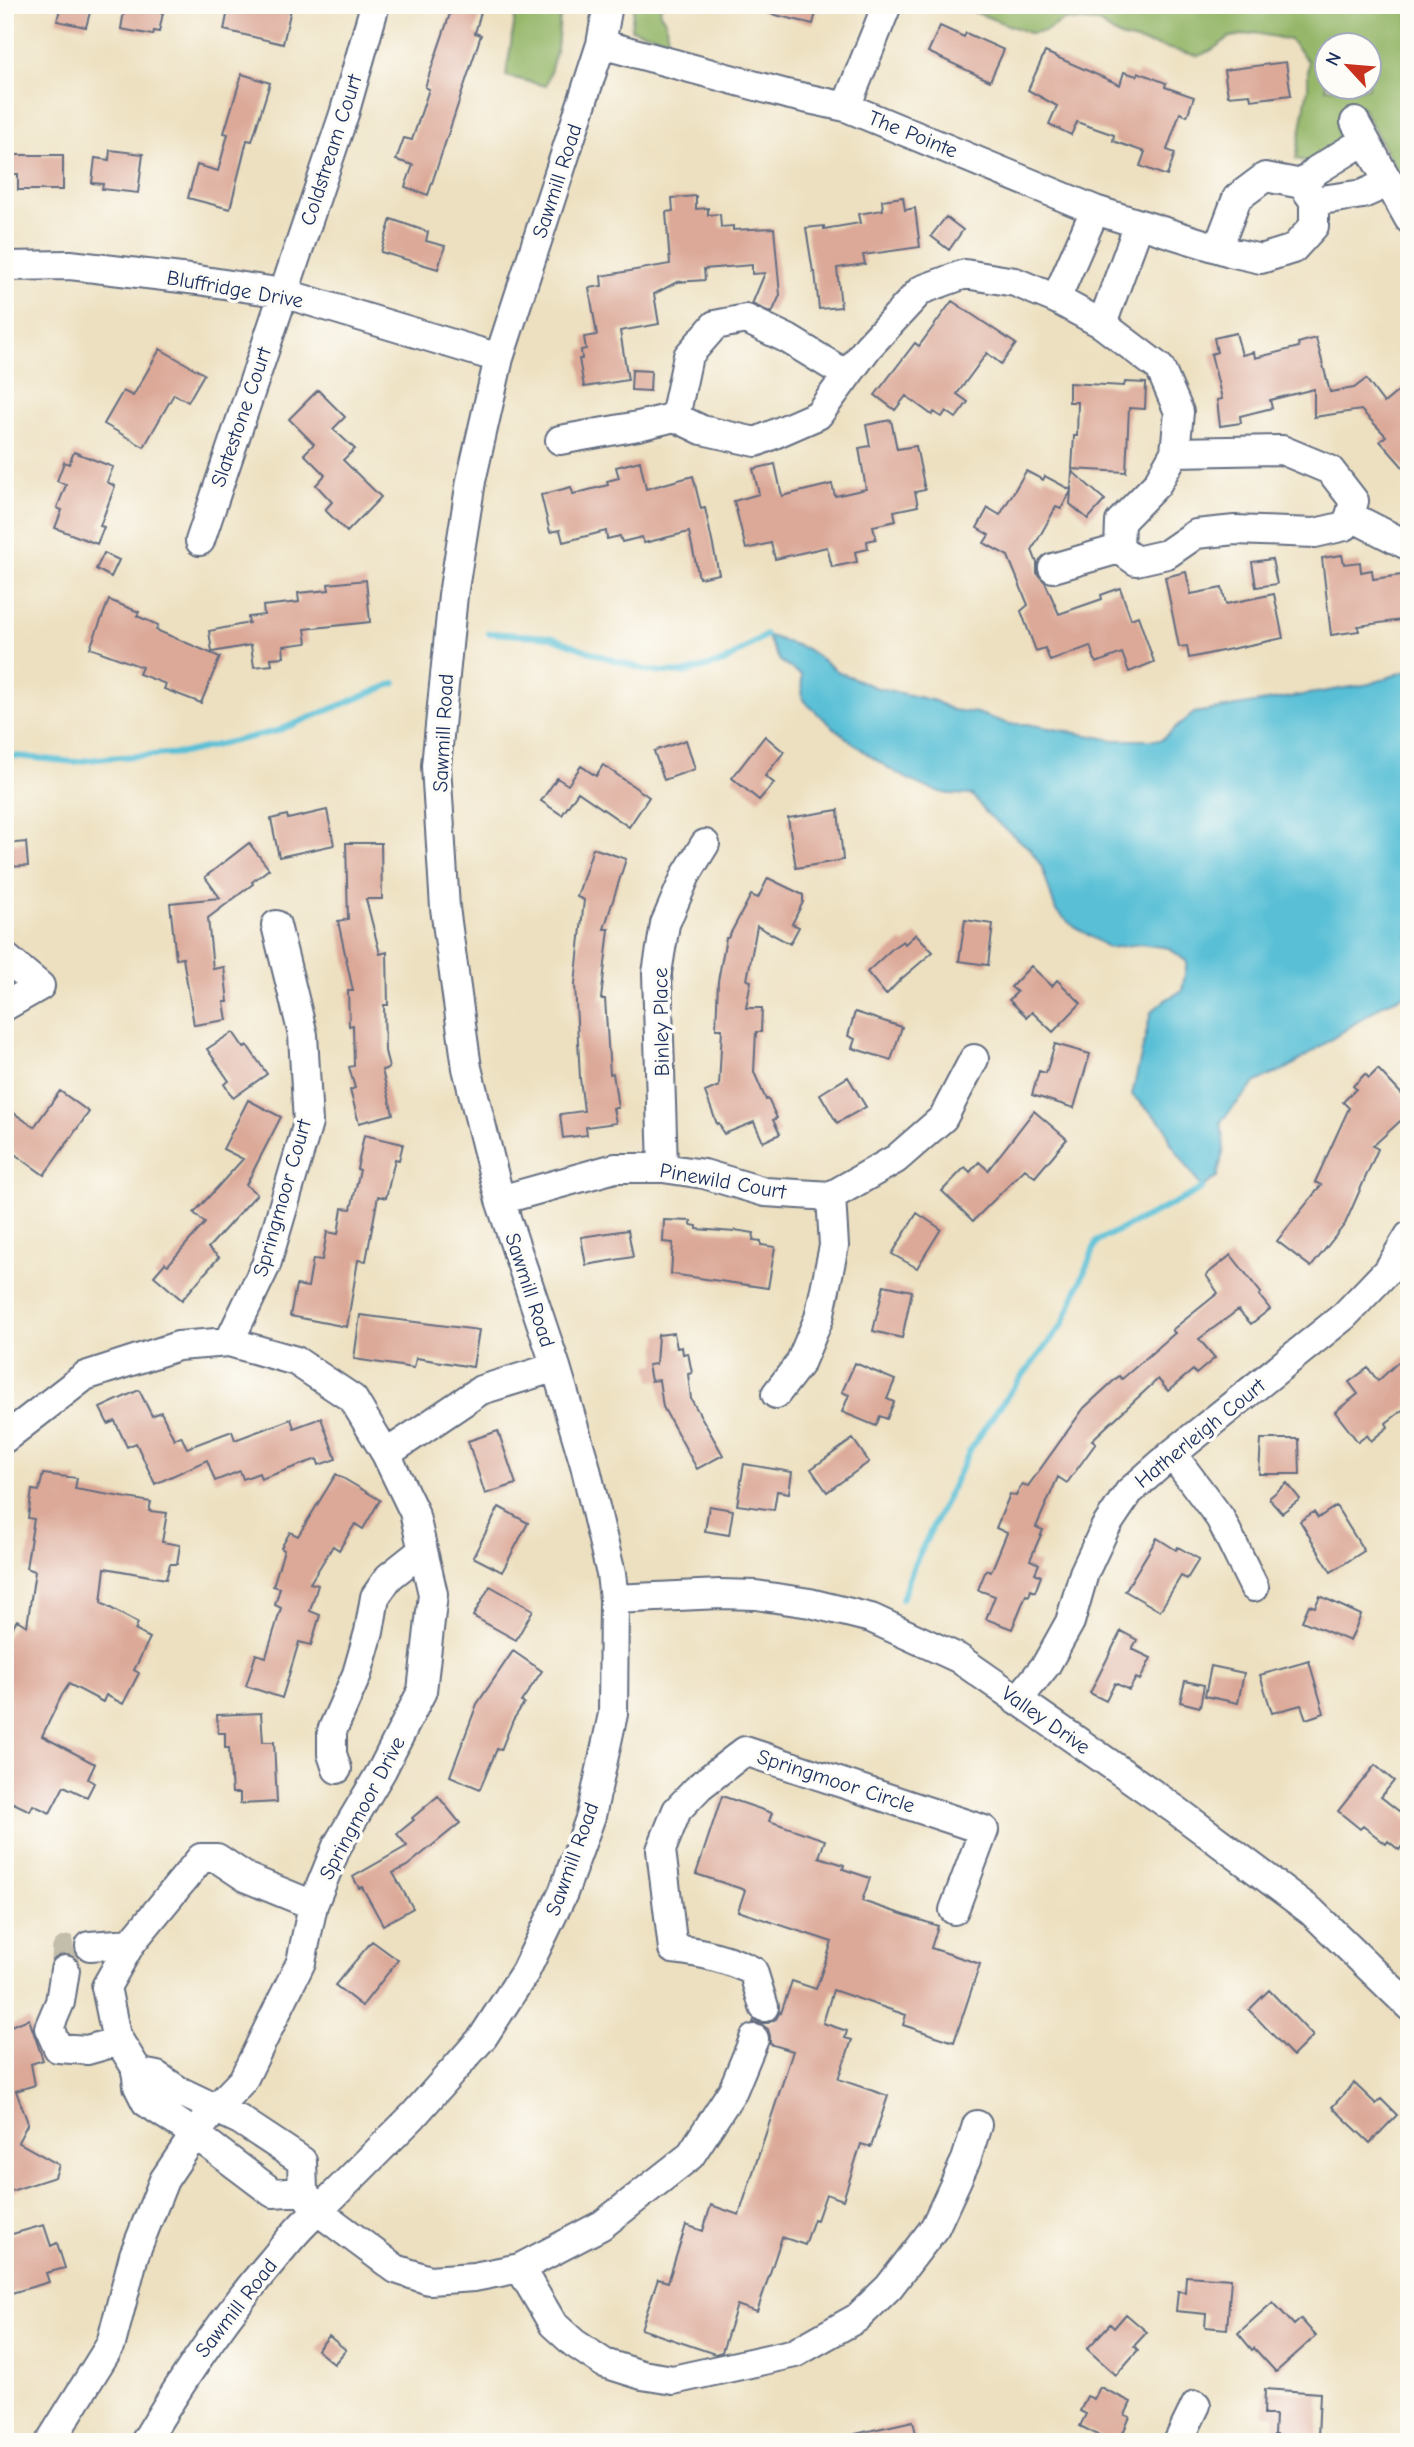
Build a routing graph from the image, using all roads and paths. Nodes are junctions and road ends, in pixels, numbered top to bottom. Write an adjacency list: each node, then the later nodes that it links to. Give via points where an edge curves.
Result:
1 (375, 5): 13 (street, Coldstream Court, via 344,114)
2 (608, 5): 4 (street, Sawmill Road)
3 (887, 5): 5 (street)
4 (600, 44): 5 (street, The Pointe); 16 (street, Sawmill Road)
5 (846, 107): 8 (street, The Pointe)
6 (1390, 182): 7 (street, via 1363,194); 7 (street, via 1360,131 1317,170); 9 (street)
7 (1308, 192): 11 (street, via 1265,177 1237,198); 11 (street, The Pointe, via 1314,226 1293,249 1261,259)
8 (1095, 210): 10 (street, The Pointe); 14 (street)
9 (1409, 219)
10 (1139, 224): 11 (street, The Pointe); 15 (street)
11 (1218, 248)
12 (5, 266): 13 (street, Bluffridge Drive, via 70,265)
13 (283, 293): 16 (street, Bluffridge Drive); 22 (street, Slatestone Court)
14 (1056, 299): 15 (street); 17 (street, via 1015,282 965,274 921,290)
15 (1102, 324): 20 (street, via 1160,368 1179,412)
16 (499, 358): 33 (street, Sawmill Road, via 471,481 455,583 436,766 445,908 467,1068)
17 (847, 375): 18 (street, via 818,415 756,442 702,430); 18 (street, via 746,319 715,325 688,356)
18 (675, 417): 19 (street)
19 (560, 440)
20 (1175, 452): 21 (street, via 1282,450 1330,470 1354,500); 24 (street, via 1157,484 1120,522)
21 (1350, 516): 23 (street); 24 (street, via 1345,526 1315,533 1235,530 1196,534 1167,554 1136,561)
22 (200, 541)
23 (1405, 544)
24 (1119, 549): 25 (street)
25 (1053, 568)
26 (705, 844): 31 (street, Binley Place, via 665,924 657,973)
27 (276, 925): 35 (street, Springmoor Court, via 303,1035 308,1123 265,1265)
28 (5, 957): 29 (street, via 40,986)
29 (5, 1006)
30 (975, 1059): 32 (street, via 943,1118 896,1159)
31 (663, 1168): 32 (street, Pinewild Court, via 704,1174 765,1192); 33 (street, Pinewild Court, via 615,1168)
32 (831, 1196): 37 (street, via 834,1246 819,1318 800,1363)
33 (500, 1200): 36 (street, Sawmill Road)
34 (1409, 1236): 40 (street, Hatherleigh Court, via 1389,1269 1344,1316)
35 (229, 1342): 38 (street, Springmoor Drive, via 178,1346 85,1376); 39 (street, Springmoor Drive, via 296,1361 353,1399)
36 (555, 1367): 39 (street, via 481,1390); 43 (street, Sawmill Road, via 584,1465)
37 (776, 1394)
38 (5, 1438)
39 (386, 1454): 41 (street, Springmoor Drive, via 414,1512)
40 (1172, 1454): 42 (street, via 1220,1518); 44 (street, Hatherleigh Court, via 1129,1492 1105,1528 1084,1573 1070,1622 1046,1665)
41 (423, 1550): 45 (street, via 388,1577 375,1597 357,1674 332,1731); 46 (street, Springmoor Drive, via 433,1594 422,1691 337,1846)
42 (1254, 1587)
43 (614, 1600): 44 (street, Valley Drive, via 756,1595 870,1618 958,1658); 61 (street, Sawmill Road, via 613,1714 591,1816 558,1904 524,1972 483,2037 413,2116)
44 (1017, 1701): 52 (street, Valley Drive, via 1311,1910)
45 (337, 1769)
46 (313, 1905): 48 (street, via 247,1878 217,1858 201,1858); 58 (street, Springmoor Drive, via 295,1974 243,2080)
47 (954, 1910): 53 (street, Springmoor Circle, via 984,1830 745,1751 677,1810 661,1850 673,1949 703,1952 753,1971)
48 (131, 1943): 49 (street); 54 (street, via 106,1987)
49 (90, 1946)
50 (65, 1970): 51 (street)
51 (60, 2003): 54 (street); 56 (street, via 49,2028 58,2048 87,2050)
52 (1409, 2006)
53 (764, 2007)
54 (110, 2009): 56 (street)
55 (754, 2039): 62 (street, via 733,2090 690,2156 602,2225)
56 (119, 2041): 57 (street)
57 (136, 2072): 58 (street, via 157,2076); 60 (street, via 146,2102)
58 (216, 2108): 60 (street, Springmoor Drive); 61 (street, via 302,2161)
59 (977, 2125): 62 (street, via 935,2227 889,2287 858,2318 794,2353 673,2380 642,2375 604,2362 574,2343 553,2324)
60 (195, 2134): 61 (street, via 273,2193); 64 (street, Springmoor Drive, via 164,2180 134,2255 111,2344)
61 (311, 2201): 62 (street, via 396,2269 429,2280); 65 (street, Sawmill Road, via 306,2221 245,2291 190,2367)
62 (520, 2268)
63 (1196, 2405): 66 (street)
64 (50, 2442)
65 (145, 2442)
66 (1178, 2442)

